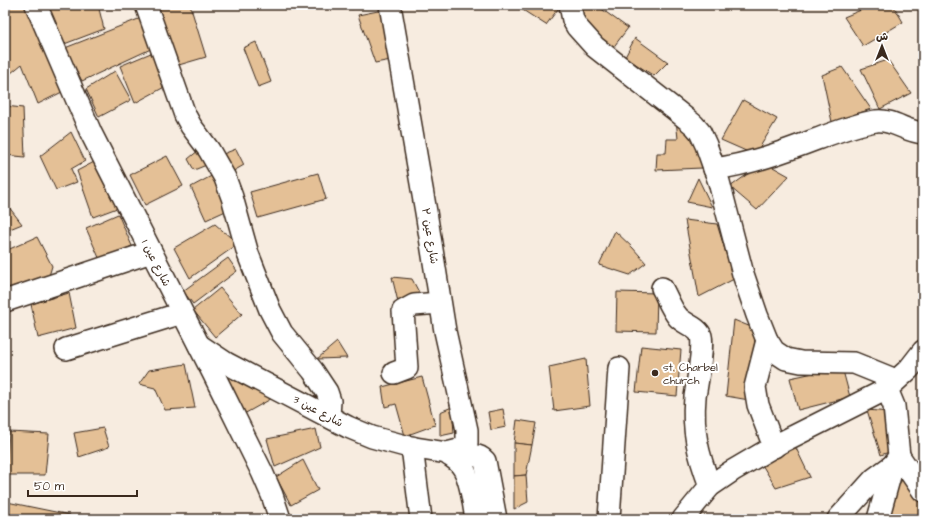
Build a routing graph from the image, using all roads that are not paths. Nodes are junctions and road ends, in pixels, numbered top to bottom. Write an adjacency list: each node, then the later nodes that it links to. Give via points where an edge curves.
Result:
1 (36, 5): 7 (street, شارع عين 1, via 91,133)
2 (146, 5): 19 (street, via 185,115 225,178 248,254 270,310 282,333 313,371 326,392 330,401)
3 (390, 5): 10 (street, شارع عين ٣)
4 (570, 5): 6 (street, via 577,27 595,47 697,129 706,144)
5 (923, 133): 6 (street, via 878,121 850,127 759,160)
6 (714, 169): 12 (street, via 743,274)
7 (151, 252): 9 (street); 11 (street, شارع عين 1)
8 (662, 288): 25 (street, via 678,317 701,337 694,430)
9 (5, 302)
10 (440, 303): 17 (street, via 414,305 403,311 407,368); 23 (street, شارع عين ٣, via 468,437 467,443)
11 (182, 313): 13 (street, شارع عين 1); 14 (street)
12 (767, 340): 18 (street, via 774,351 786,359 817,363 854,363); 21 (street, via 755,387 758,405)
13 (199, 345): 19 (street, شارع عين 3, via 226,363); 27 (street, شارع عين 1, via 262,472)
14 (66, 349)
15 (923, 351): 18 (street, via 909,369)
16 (619, 368): 32 (street)
17 (394, 373)
18 (891, 385): 21 (street); 24 (street)
19 (328, 416): 20 (street, شارع عين 3, via 372,437)
20 (412, 447): 23 (street, شارع عين 3); 28 (street)
21 (774, 447): 25 (street)
22 (480, 457): 23 (street); 30 (street); 31 (street, via 486,465)
23 (454, 458): 29 (street, via 467,475)
24 (896, 460): 26 (street); 34 (street, via 874,479); 35 (street)
25 (710, 486): 33 (street)
26 (923, 491)
27 (280, 519)
28 (421, 519)
29 (476, 519)
30 (492, 519)
31 (496, 519)
32 (609, 519)
33 (683, 519)
34 (838, 519)
35 (878, 519)

